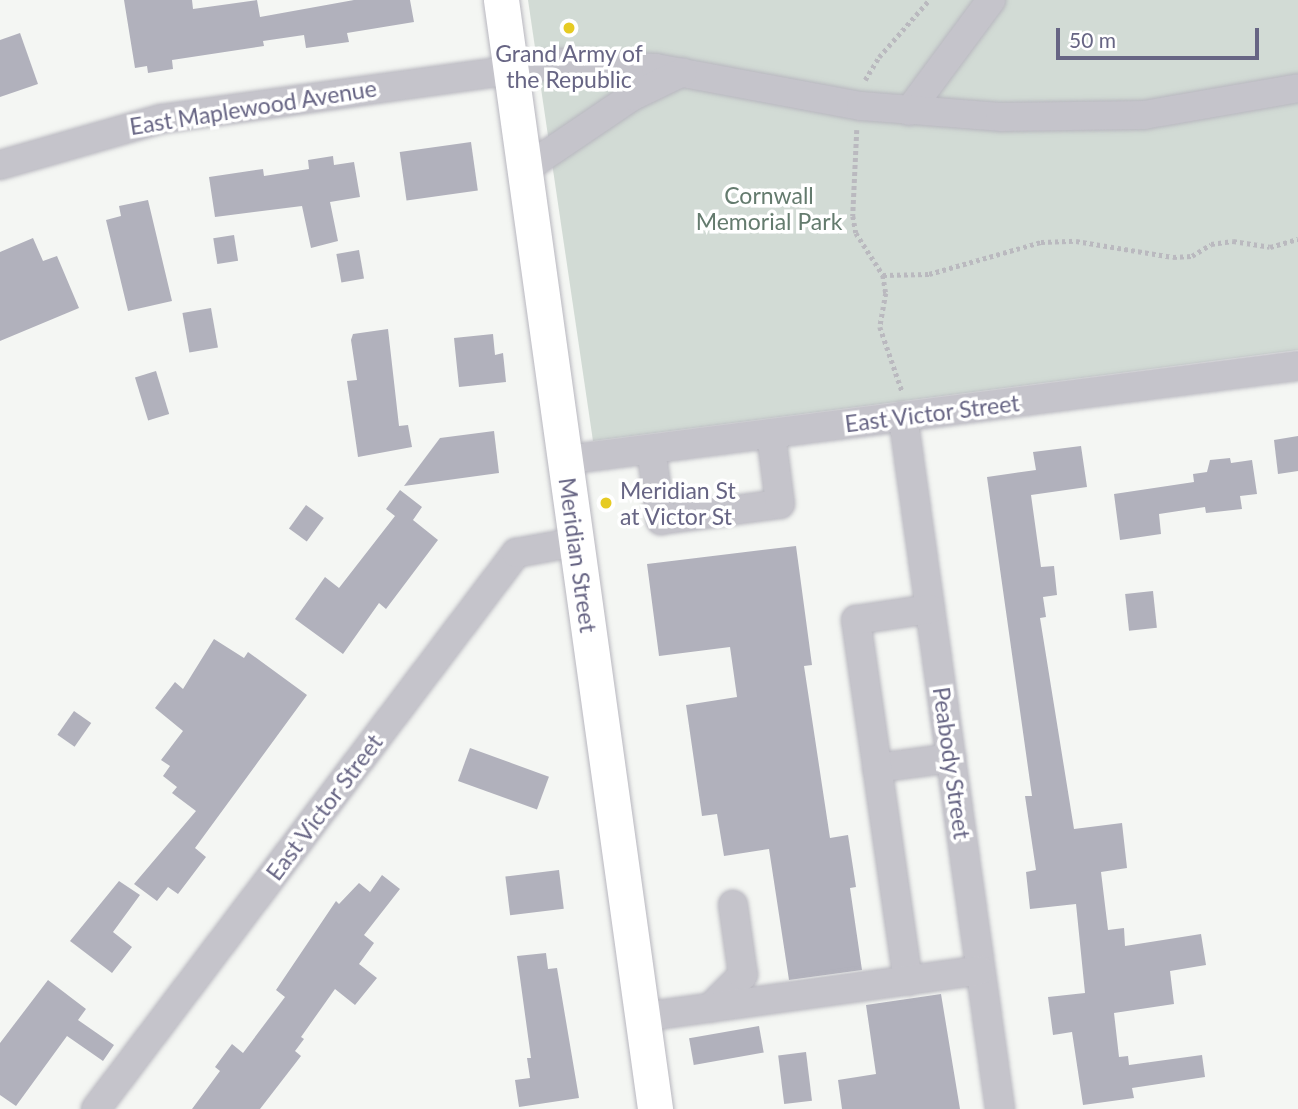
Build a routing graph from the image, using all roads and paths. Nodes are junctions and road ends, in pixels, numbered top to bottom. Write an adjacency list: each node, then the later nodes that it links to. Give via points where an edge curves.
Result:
1 (501, 0): 4 (main road, Meridian Street)
2 (929, 0): 7 (path, via 871,68)
3 (991, 0): 8 (street)
4 (511, 69): 5 (street, East Maplewood Avenue, via 588,63); 9 (street, East Maplewood Avenue, via 160,119); 10 (main road, Meridian Street)
5 (684, 72): 7 (street, East Maplewood Avenue); 10 (street, via 633,96)
6 (1298, 88): 8 (street, East Maplewood Avenue, via 1144,115 1081,118)
7 (861, 106): 8 (street, East Maplewood Avenue); 12 (path, via 853,156 853,216 856,233)
8 (909, 111)
9 (0, 165)
10 (525, 169): 17 (main road, Meridian Street)
11 (1298, 239): 12 (path, via 1270,247 1222,243 1192,256 1172,257 1076,241 1041,242 929,274)
12 (883, 275): 14 (path, via 886,293 880,327 900,379)
13 (1298, 366): 14 (street, East Victor Street)
14 (903, 416): 15 (street, East Victor Street); 19 (street, Peabody Street)
15 (771, 434): 16 (street, East Victor Street); 16 (street, via 780,504 661,520)
16 (651, 449): 17 (street, East Victor Street)
17 (565, 460): 18 (main road, Meridian Street)
18 (576, 542): 26 (main road, Meridian Street); 27 (street, East Victor Street, via 516,553)
19 (930, 610): 20 (street, Peabody Street); 21 (street, via 856,620)
20 (951, 758): 21 (street); 23 (street, Peabody Street)
21 (877, 768): 24 (street)
22 (733, 905): 25 (street, via 743,975)
23 (980, 970): 24 (street); 29 (street, Peabody Street)
24 (908, 981): 25 (street)
25 (710, 1008): 26 (street)
26 (643, 1017): 28 (main road, Meridian Street)
27 (96, 1109)
28 (655, 1109)
29 (1000, 1109)

